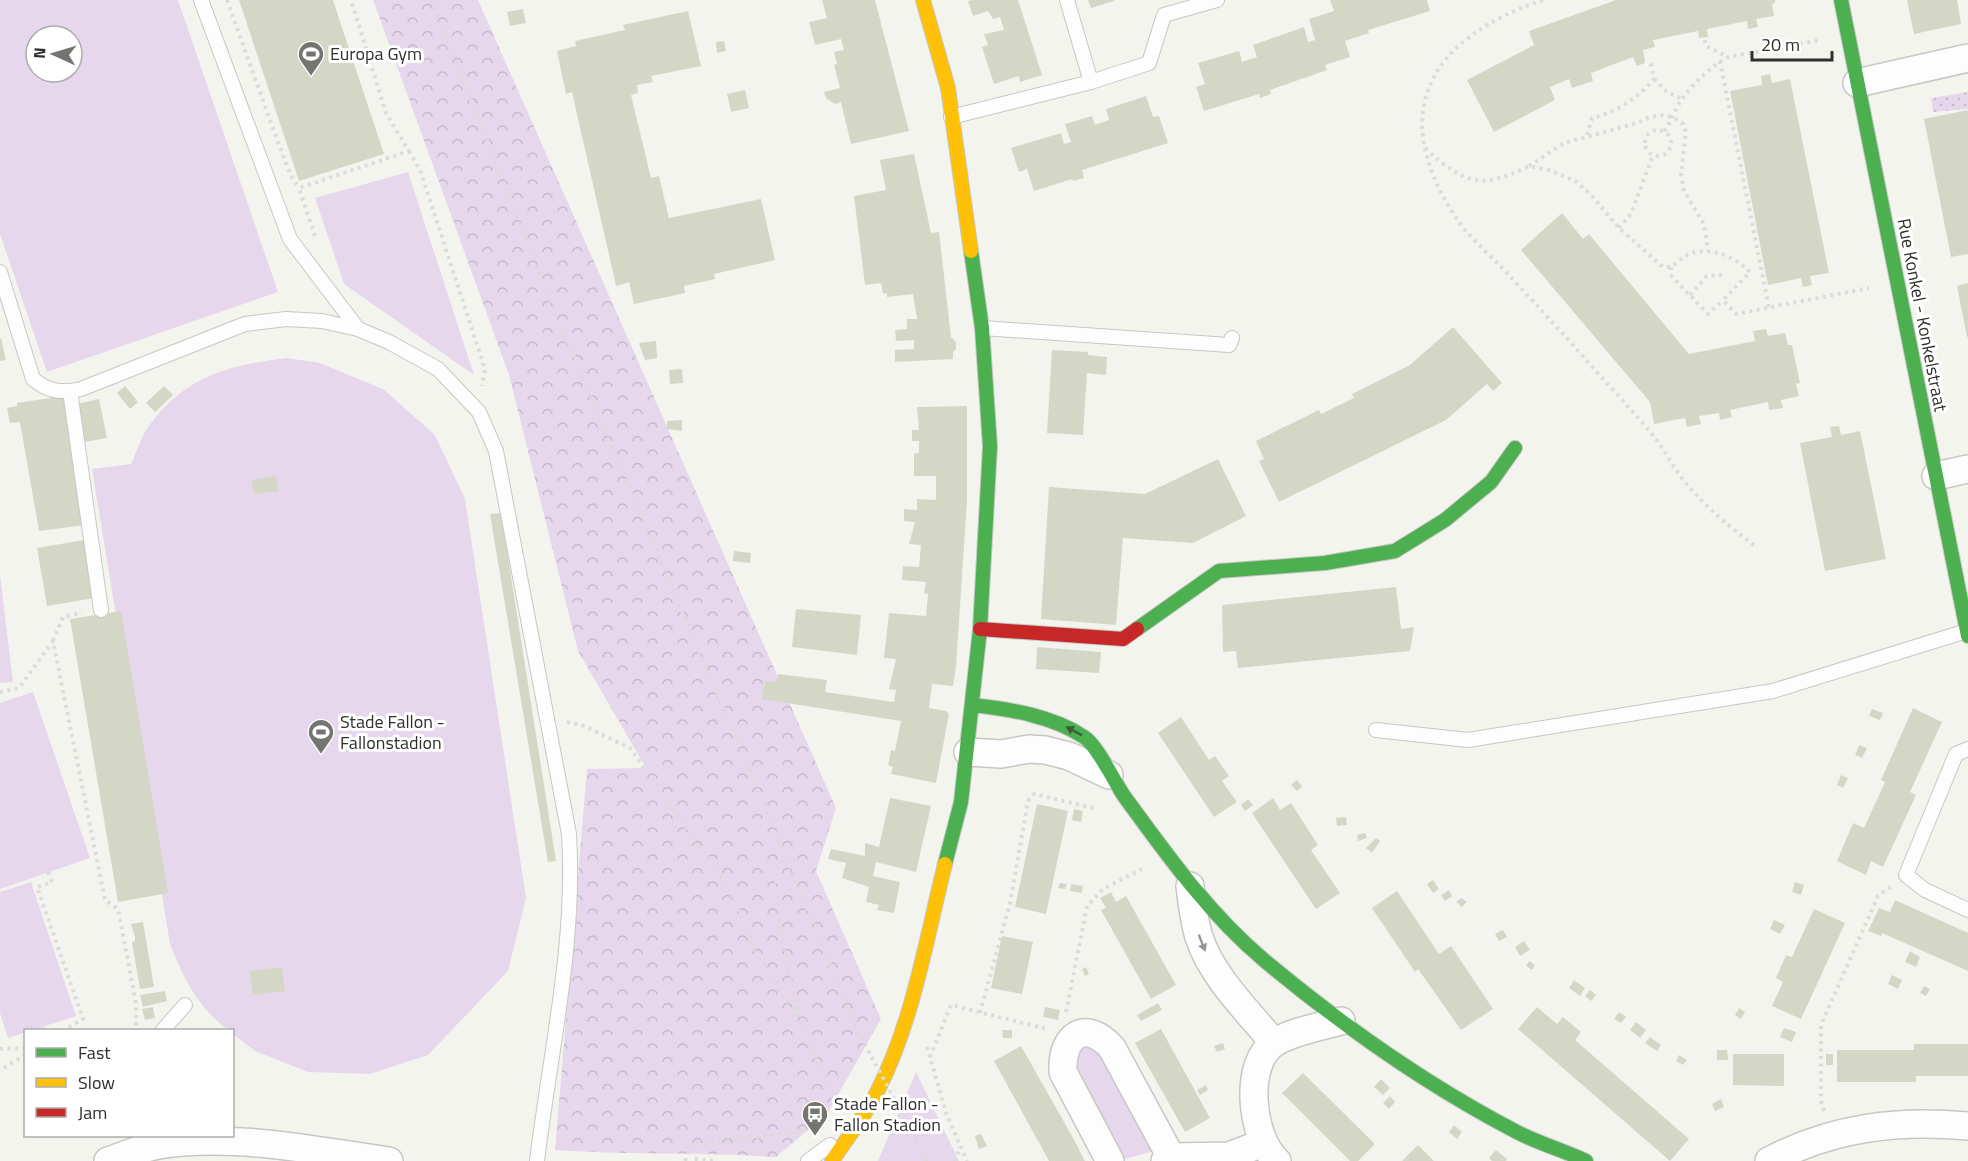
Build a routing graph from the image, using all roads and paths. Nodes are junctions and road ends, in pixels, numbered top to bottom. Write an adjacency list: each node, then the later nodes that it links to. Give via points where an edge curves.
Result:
1 (201, 0): 40 (lane, via 290,239)
2 (226, 0): 28 (path)
3 (351, 0): 25 (path, via 386,113)
4 (430, 0): 61 (path, via 564,334)
5 (923, 0): 20 (street, via 948,88)
6 (1067, 0): 17 (lane)
7 (1217, 0): 17 (lane, via 1164,15 1149,63)
8 (1542, 0): 24 (path, via 1490,22 1452,50 1434,75 1425,98)
9 (1841, 0): 10 (street, Rue Konkel - Konkelstraat)
10 (1848, 34): 12 (path); 18 (street, Rue Konkel - Konkelstraat)
11 (1705, 40): 12 (path, via 1706,46)
12 (1728, 57): 15 (path)
13 (1968, 58): 18 (street)
14 (1650, 59): 16 (path)
15 (1720, 61): 19 (path); 38 (path)
16 (1654, 79): 19 (path, via 1667,93); 23 (path, via 1631,101 1592,118)
17 (1091, 82): 20 (lane)
18 (1857, 83): 35 (street, Rue Konkel - Konkelstraat)
19 (1682, 99): 21 (path)
20 (951, 117): 39 (street)
21 (1674, 118): 22 (path); 23 (path, via 1650,117); 31 (path, via 1686,132 1684,191 1704,224)
22 (1664, 131): 26 (path, via 1671,146 1666,154); 26 (path, via 1656,130 1646,137 1645,146)
23 (1587, 135): 27 (path, via 1558,145)
24 (1425, 148): 27 (path, via 1450,170 1477,181 1502,180); 47 (path, via 1429,168 1453,214 1469,234 1634,413 1707,507)
25 (410, 151): 28 (path); 43 (path, via 420,170 485,369)
26 (1653, 155): 29 (path, via 1631,214)
27 (1530, 166): 29 (path, via 1577,182)
28 (299, 188): 30 (path)
29 (1620, 228): 32 (path, via 1659,264)
30 (316, 238)
31 (1708, 251): 32 (path, via 1683,257); 37 (path, via 1730,257 1750,273)
32 (1671, 267): 36 (path, via 1672,277)
33 (0, 272): 42 (lane, via 33,378 46,389)
34 (1725, 275): 36 (path, via 1707,276)
35 (1897, 282): 38 (path); 46 (street, Rue Konkel - Konkelstraat)
36 (1690, 295): 37 (path, via 1708,314)
37 (1723, 300): 38 (path, via 1736,315)
38 (1769, 308)
39 (982, 328): 41 (lane, via 1229,345); 50 (street, via 990,446)
40 (358, 329): 42 (lane, via 286,319 245,324); 43 (lane, via 438,369)
41 (1232, 338)
42 (70, 391): 48 (lane)
43 (479, 412): 55 (lane, via 496,451)
44 (1515, 448): 50 (street, via 1491,482 1445,520 1395,550 1324,563 1219,571 1124,639)
45 (1968, 469): 46 (street)
46 (1936, 476): 51 (street, Rue Konkel - Konkelstraat)
47 (1758, 548)
48 (101, 610)
49 (63, 617): 52 (path)
50 (980, 629): 54 (street)
51 (1967, 634): 56 (lane, via 1764,693 1468,740)
52 (53, 641): 53 (path, via 19,688); 74 (path, via 105,900 117,909 136,1003)
53 (0, 692)
54 (972, 705): 58 (street); 59 (street, one-way to 54, via 1091,742 1076,730)
55 (548, 718): 71 (path, via 582,725 630,748 729,888 757,954); 99 (lane, via 569,834 572,879 559,1012)
56 (1376, 730)
57 (1968, 749): 65 (lane, via 1956,754)
58 (968, 752): 59 (street, via 1045,750 1070,756); 86 (street, via 961,802 913,993 889,1066)
59 (1109, 775): 67 (street)
60 (1103, 818): 70 (path, via 1096,809 1034,794 1028,801 1010,903)
61 (784, 852): 71 (path, via 775,873 777,907); 105 (path, bridge, via 854,1024)
62 (1136, 860): 63 (path)
63 (1142, 869): 66 (path); 76 (path, via 1103,889 1087,906)
64 (48, 872): 73 (path, via 52,882 37,887 83,1019)
65 (1906, 875): 68 (lane, via 1925,890); 89 (path, via 1878,896 1821,1025 1821,1101)
66 (1149, 876)
67 (1190, 886): 72 (street, via 1263,959); 77 (street, one-way to 77, via 1205,952)
68 (1968, 910)
69 (185, 1005): 75 (lane)
70 (980, 1013): 76 (path); 82 (path, via 951,1005)
71 (799, 1019): 84 (path, via 833,1095)
72 (1341, 1021): 77 (street); 88 (street, via 1404,1067)
73 (66, 1029)
74 (136, 1029)
75 (164, 1029)
76 (1065, 1035): 96 (street, via 1089,1032 1112,1048); 108 (street, via 1063,1072)
77 (1274, 1043): 92 (street, via 1258,1067 1254,1096)
78 (927, 1045): 82 (path)
79 (24, 1048): 80 (path)
80 (0, 1049)
81 (24, 1055): 83 (path)
82 (930, 1057): 91 (path, via 946,1113)
83 (4, 1068)
84 (834, 1107)
85 (829, 1114): 100 (path, via 824,1120 792,1133 691,1145)
86 (858, 1124): 102 (lane); 103 (street); 104 (street)
87 (1968, 1126): 89 (street, via 1915,1123)
88 (1518, 1133): 109 (street); 110 (street)
89 (1831, 1134): 111 (street)
90 (184, 1139): 93 (street); 94 (street)
91 (961, 1147): 106 (path); 107 (path)
92 (1270, 1152): 96 (street)
93 (284, 1153): 98 (street)
94 (142, 1156): 97 (street)
95 (695, 1159): 101 (path)
96 (1168, 1159)
97 (108, 1161)
98 (389, 1161)
99 (537, 1161)
100 (685, 1161)
101 (716, 1161)
102 (808, 1161)
103 (832, 1161)
104 (851, 1161)
105 (927, 1161)
106 (954, 1161)
107 (967, 1161)
108 (1110, 1161)
109 (1550, 1161)
110 (1586, 1161)
111 (1769, 1161)

